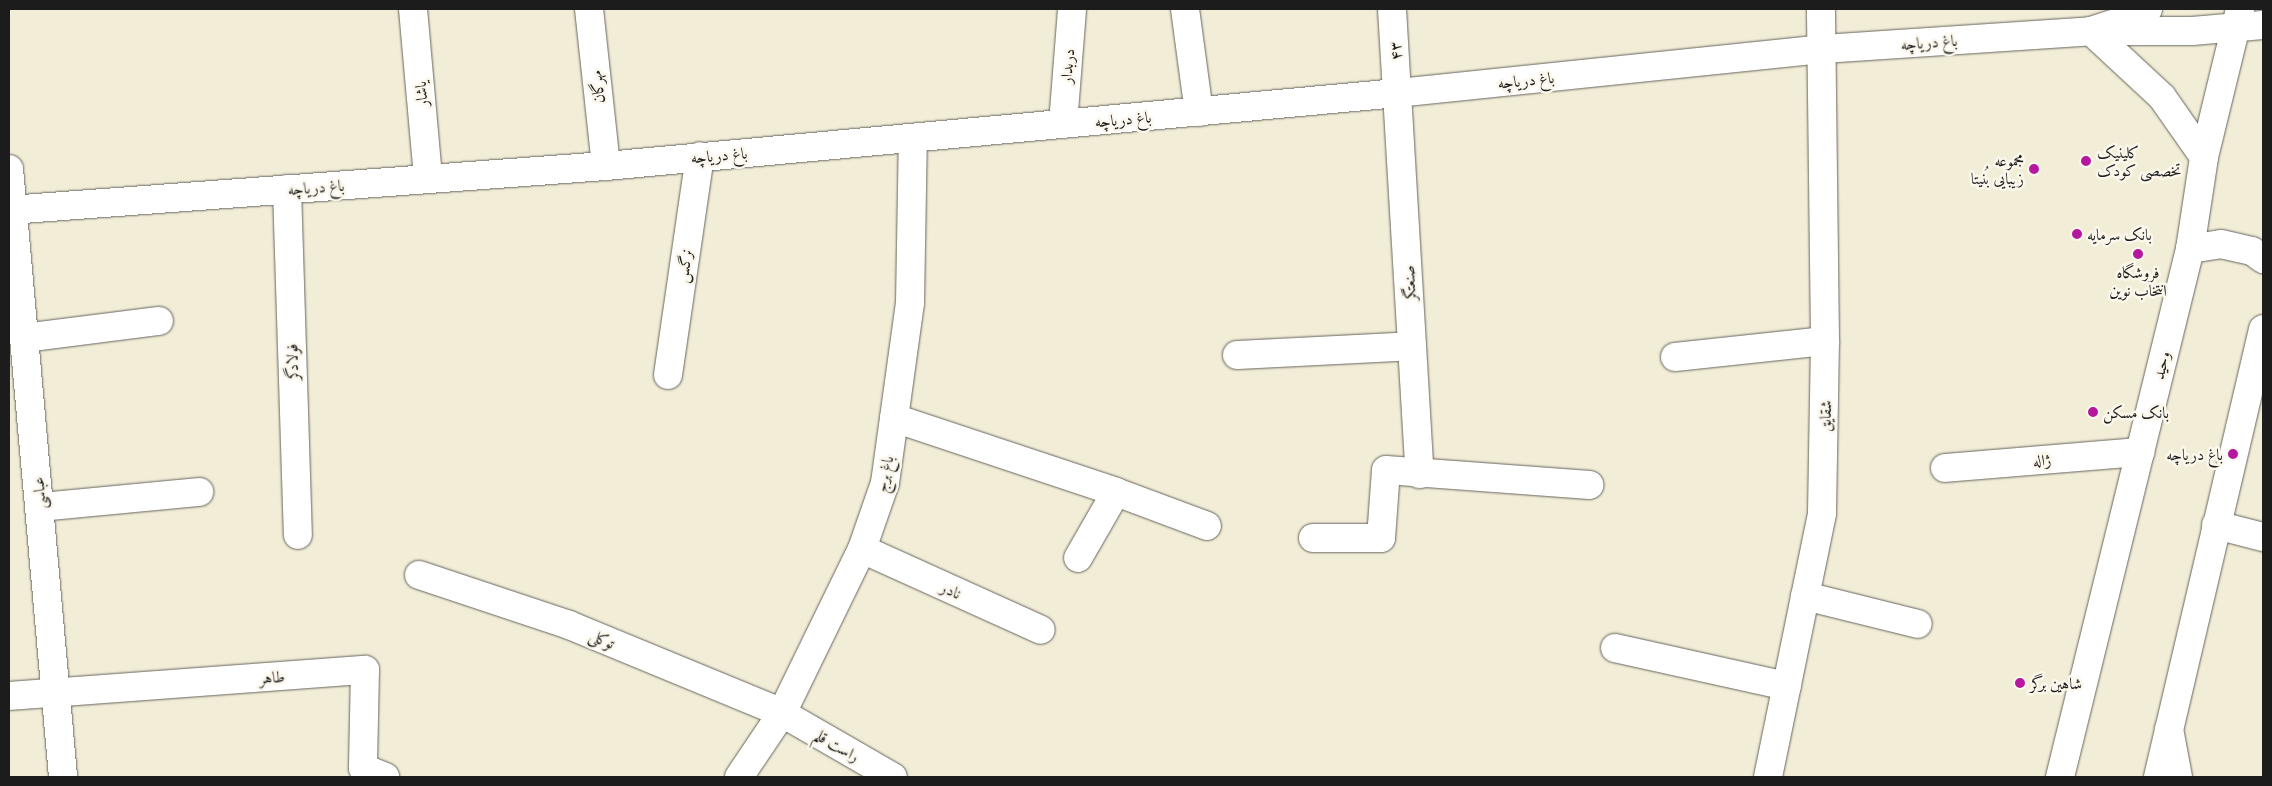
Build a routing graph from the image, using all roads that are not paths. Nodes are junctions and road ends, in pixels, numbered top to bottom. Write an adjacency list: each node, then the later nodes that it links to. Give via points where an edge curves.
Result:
1 (413, 9): 20 (street, یاشار)
2 (589, 9): 18 (street, مهرگان)
3 (1072, 9): 14 (street, دربدار)
4 (1185, 9): 13 (street)
5 (1392, 9): 12 (street, ۴۳)
6 (1821, 9): 11 (street, شقایق)
7 (2148, 9): 10 (street, via 2140,15)
8 (2238, 17): 9 (street, باغ دریاچه); 10 (street, باغ دریاچه, via 2192,31); 17 (street, وحید)
9 (2263, 24)
10 (2091, 31): 11 (street, باغ دریاچه); 17 (street, via 2162,98)
11 (1823, 49): 12 (street, باغ دریاچه); 28 (street, شقایق)
12 (1398, 93): 13 (street, باغ دریاچه); 29 (street, صنعتگر)
13 (1199, 112): 14 (street, باغ دریاچه)
14 (1063, 124): 15 (street, باغ دریاچه)
15 (913, 138): 16 (street, باغ دریاچه); 33 (street, باغ برج, via 910,304)
16 (700, 156): 18 (street, باغ دریاچه); 32 (street, نرگس)
17 (2204, 157): 23 (street, وحید)
18 (606, 166): 20 (street, باغ دریاچه)
19 (9, 169): 22 (street, عباسی)
20 (428, 178): 21 (street, باغ دریاچه)
21 (287, 189): 22 (street, باغ دریاچه); 43 (street, فولادگر)
22 (10, 210): 27 (street, عباسی)
23 (2190, 249): 24 (street, via 2221,244 2252,251); 34 (street, وحید)
24 (2263, 259)
25 (159, 320): 27 (street)
26 (2263, 329): 41 (street)
27 (24, 338): 40 (street, عباسی)
28 (1826, 341): 31 (street); 49 (street, شقایق, via 1822,513)
29 (1412, 346): 30 (street); 36 (street, صنعتگر)
30 (1237, 354)
31 (1675, 357)
32 (668, 375)
33 (894, 418): 39 (street); 46 (street, باغ برج, via 885,483)
34 (2140, 452): 35 (street, ژاله); 63 (street, وحید)
35 (1945, 468)
36 (1420, 474): 37 (street); 45 (street, via 1386,470 1381,538)
37 (1589, 485)
38 (199, 492): 40 (street)
39 (1116, 492): 42 (street); 47 (street)
40 (40, 507): 54 (street, عباسی)
41 (2216, 525): 44 (street); 57 (street)
42 (1207, 526)
43 (298, 535)
44 (2263, 537)
45 (1313, 538)
46 (862, 549): 51 (street, نادر); 56 (street, باغ برج)
47 (1078, 558)
48 (419, 575): 56 (street, توکلی, via 569,625)
49 (1805, 596): 50 (street); 53 (street, شقایق)
50 (1918, 624)
51 (1041, 630)
52 (1615, 648): 53 (street)
53 (1787, 686): 62 (street, شقایق)
54 (57, 693): 55 (street); 58 (street, عباسی); 59 (street, طاهر, via 365,670 363,768)
55 (9, 696)
56 (782, 712): 60 (street, باغ برج); 61 (street, راست قلم)
57 (2169, 729): 64 (street); 65 (street)
58 (63, 777)
59 (385, 777)
60 (739, 777)
61 (893, 777)
62 (1768, 777)
63 (2060, 777)
64 (2158, 777)
65 (2178, 777)

